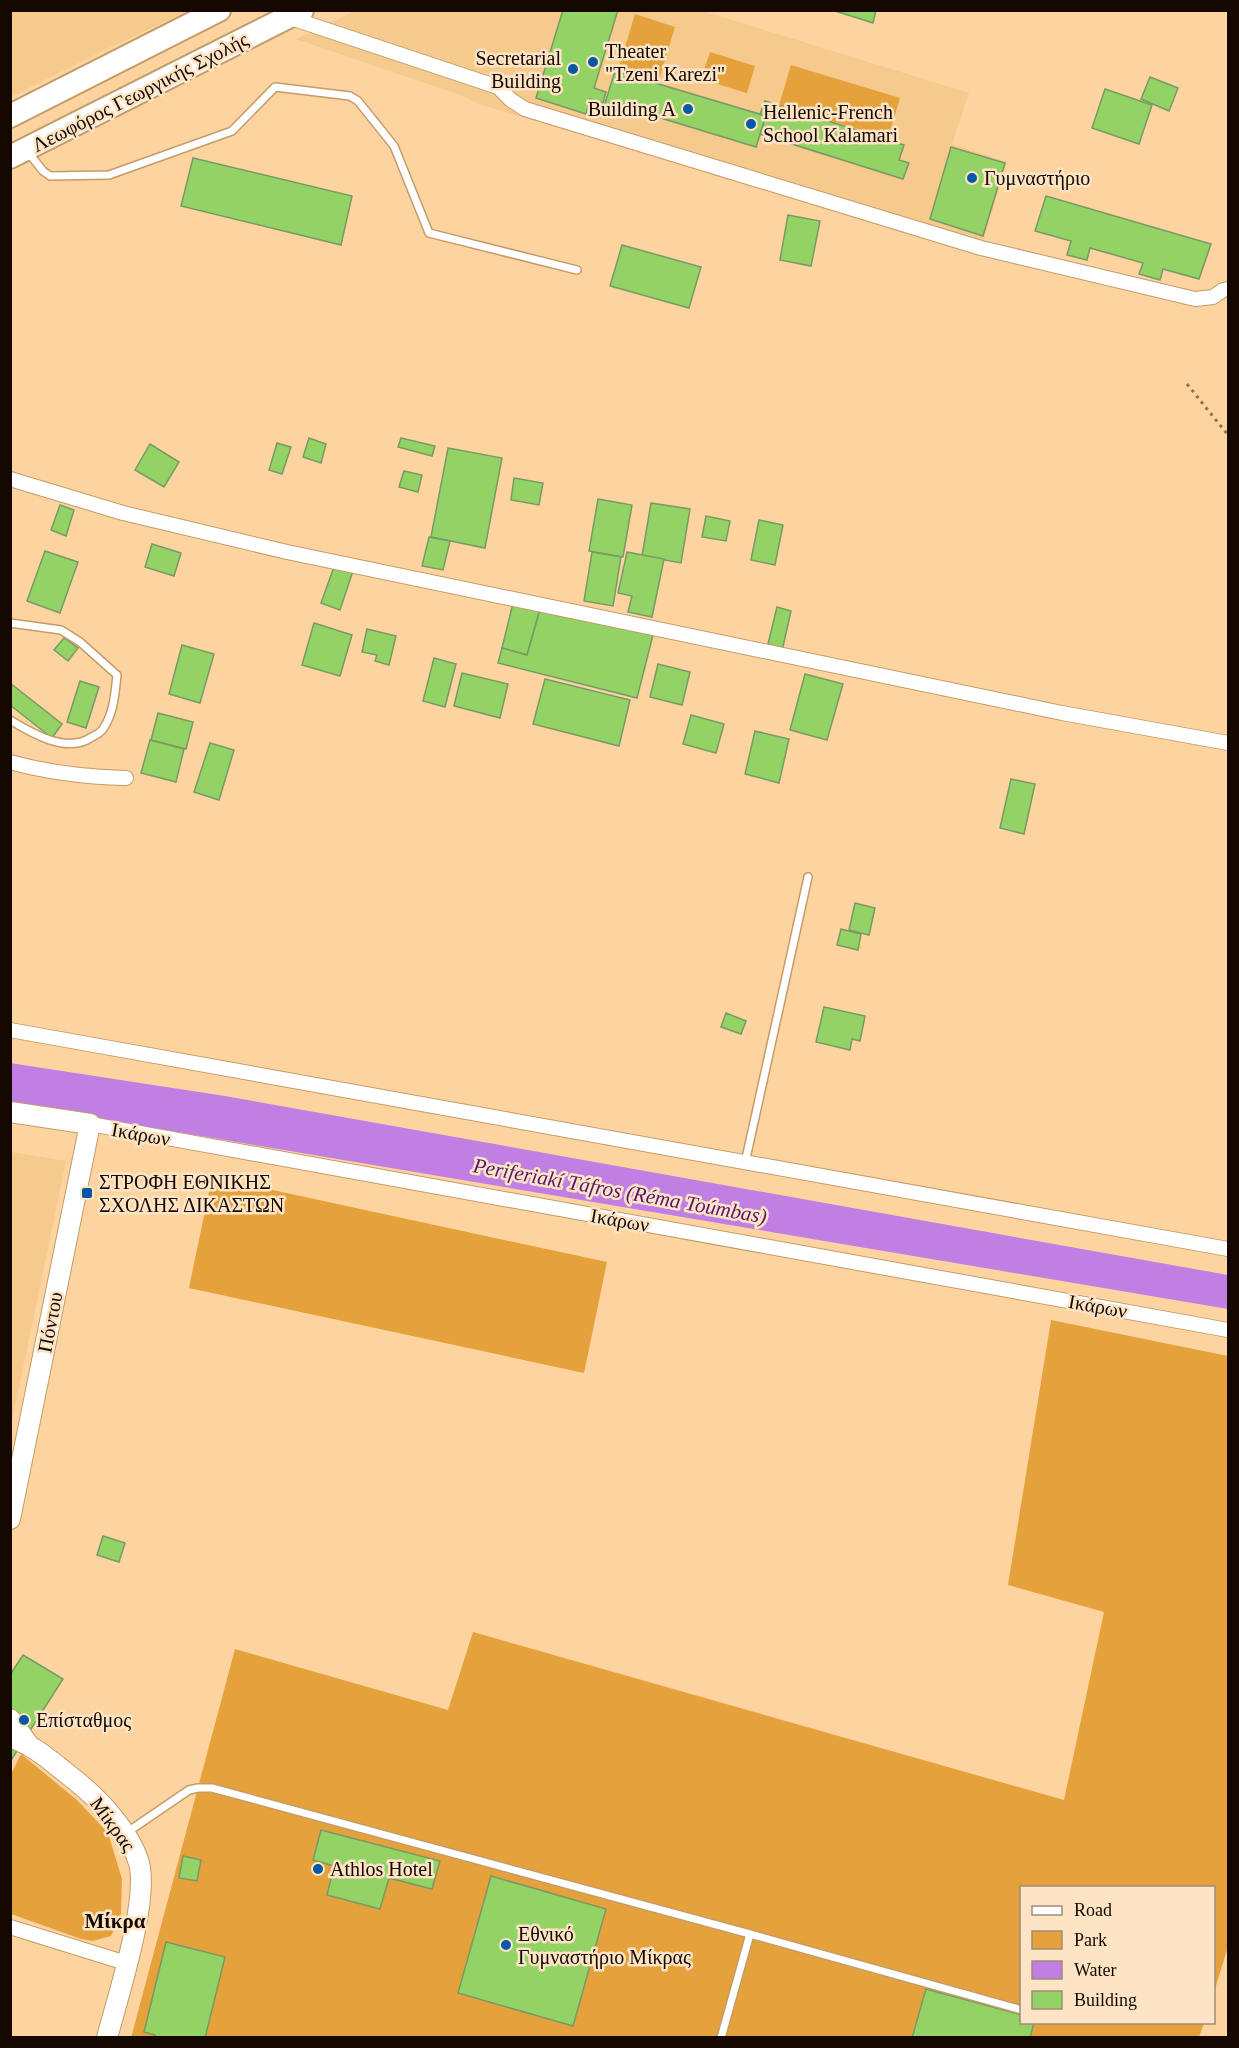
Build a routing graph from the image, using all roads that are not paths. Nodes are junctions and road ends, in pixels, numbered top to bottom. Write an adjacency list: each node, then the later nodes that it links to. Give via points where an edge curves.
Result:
1 (219, 10): 3 (main road, Λεωφόρος Γεωργικής Σχολής)
2 (295, 14): 4 (main road, Λεωφόρος Γεωργικής Σχολής); 6 (street, via 498,87 525,109 970,244 1195,299 1213,297)
3 (10, 116)
4 (18, 153): 5 (lane, via 50,176 109,175 234,130 275,87 350,96 394,146 429,233)
5 (577, 270)
6 (1228, 289)
7 (10, 479): 10 (street, via 123,513 287,552 1062,713)
8 (10, 624): 9 (lane, via 61,630 117,675 113,706 103,730 86,741 65,743 41,737)
9 (10, 720)
10 (1228, 743)
11 (10, 762): 12 (street, via 70,775)
12 (126, 778)
13 (808, 877): 17 (lane)
14 (10, 1030): 17 (street)
15 (10, 1112): 16 (main road, Ικάρων)
16 (90, 1124): 19 (street, Ικάρων); 20 (main road, Πόντου)
17 (745, 1163): 18 (street)
18 (1228, 1250)
19 (1228, 1330)
20 (10, 1519)
21 (10, 1719): 22 (main road, Μίκρας)
22 (19, 1741): 23 (main road, Μίκρας, via 90,1792)
23 (124, 1834): 25 (lane, via 189,1790 212,1788); 26 (main road, Μίκρας, via 141,1878)
24 (10, 1927): 26 (street)
25 (750, 1934): 27 (lane); 29 (lane)
26 (126, 1963): 28 (main road, Μίκρας)
27 (1020, 2009)
28 (108, 2037)
29 (721, 2037)

